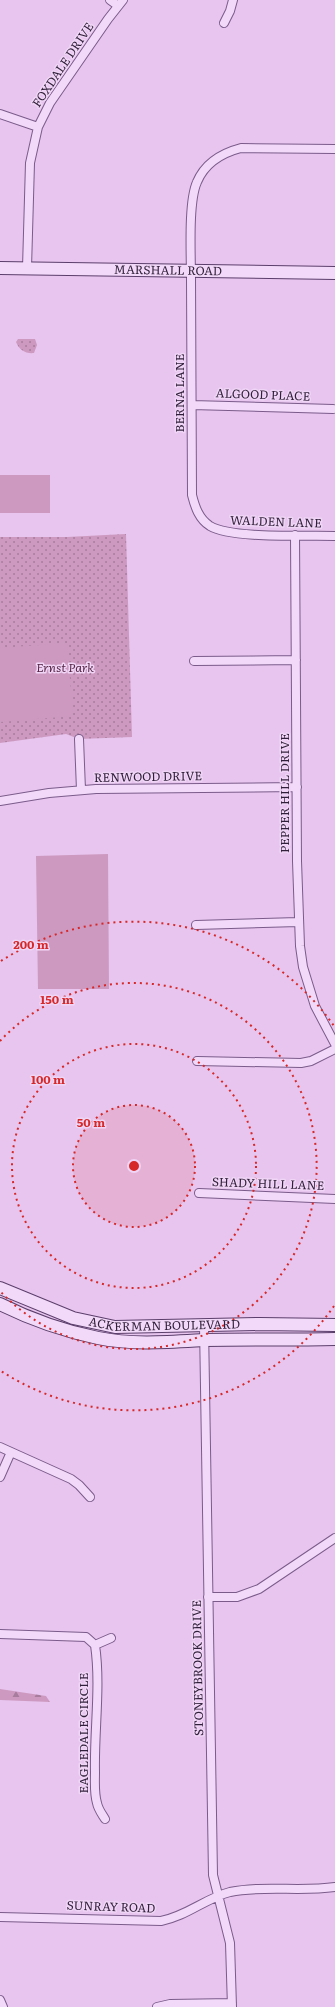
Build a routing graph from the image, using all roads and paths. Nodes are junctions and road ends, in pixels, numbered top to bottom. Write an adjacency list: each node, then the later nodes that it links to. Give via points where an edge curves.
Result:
1 (110, 0): 3 (street)
2 (234, 0): 4 (street)
3 (120, 3): 6 (street, FOXDALE DRIVE, via 50,103)
4 (224, 23)
5 (0, 114): 6 (street)
6 (38, 127): 9 (street, FOXDALE DRIVE, via 30,163)
7 (335, 149): 10 (street, BERNA LANE, via 241,148 231,150 209,164 202,172 193,193)
8 (0, 268): 9 (street, MARSHALL ROAD)
9 (27, 268): 10 (street, MARSHALL ROAD)
10 (191, 270): 11 (street, MARSHALL ROAD); 12 (street, BERNA LANE)
11 (335, 273)
12 (192, 405): 13 (street, ALGOOD PLACE); 14 (street, BERNA LANE, via 192,495)
13 (333, 409)
14 (199, 514): 15 (street, WALDEN LANE, via 209,525 229,533)
15 (295, 535): 16 (street, WALDEN LANE); 17 (street, PEPPER HILL DRIVE)
16 (335, 536)
17 (296, 660): 18 (street); 20 (street, PEPPER HILL DRIVE)
18 (194, 661)
19 (79, 739): 21 (street)
20 (297, 787): 21 (street, RENWOOD DRIVE); 23 (street, PEPPER HILL DRIVE)
21 (81, 790): 22 (street, RENWOOD DRIVE)
22 (0, 801)
23 (298, 922): 24 (street); 25 (street, PEPPER HILL DRIVE, via 308,985)
24 (196, 924)
25 (335, 1044)
26 (335, 1049): 27 (street, via 301,1063)
27 (198, 1061)
28 (199, 1193): 29 (street, SHADY HILL LANE)
29 (335, 1199)
30 (0, 1288): 33 (street, ACKERMAN BOULEVARD, via 73,1318 115,1328)
31 (0, 1304): 35 (street, ACKERMAN BOULEVARD, via 20,1314 99,1338 166,1342)
32 (335, 1325): 33 (street, ACKERMAN BOULEVARD)
33 (204, 1326): 35 (street, STONEYBROOK DRIVE)
34 (335, 1339): 35 (street, ACKERMAN BOULEVARD)
35 (205, 1340): 41 (street, STONEYBROOK DRIVE)
36 (0, 1447): 37 (street)
37 (11, 1452): 38 (street); 39 (street, via 71,1479)
38 (0, 1477)
39 (90, 1497)
40 (335, 1538): 41 (street, via 254,1592 237,1597)
41 (208, 1597): 47 (street, STONEYBROOK DRIVE, via 213,1875)
42 (0, 1634): 44 (street, via 86,1637)
43 (111, 1638): 44 (street)
44 (95, 1645): 45 (street, EAGLEDALE CIRCLE, via 96,1801)
45 (105, 1819)
46 (335, 1887): 47 (street, SUNRAY ROAD, via 249,1890)
47 (218, 1896): 48 (street, SUNRAY ROAD, via 186,1913 161,1920); 50 (street, STONEYBROOK DRIVE, via 230,1943)
48 (0, 1917)
49 (0, 2000): 51 (street)
50 (232, 2005): 52 (street, via 170,2004)
51 (3, 2007)
52 (157, 2007)

